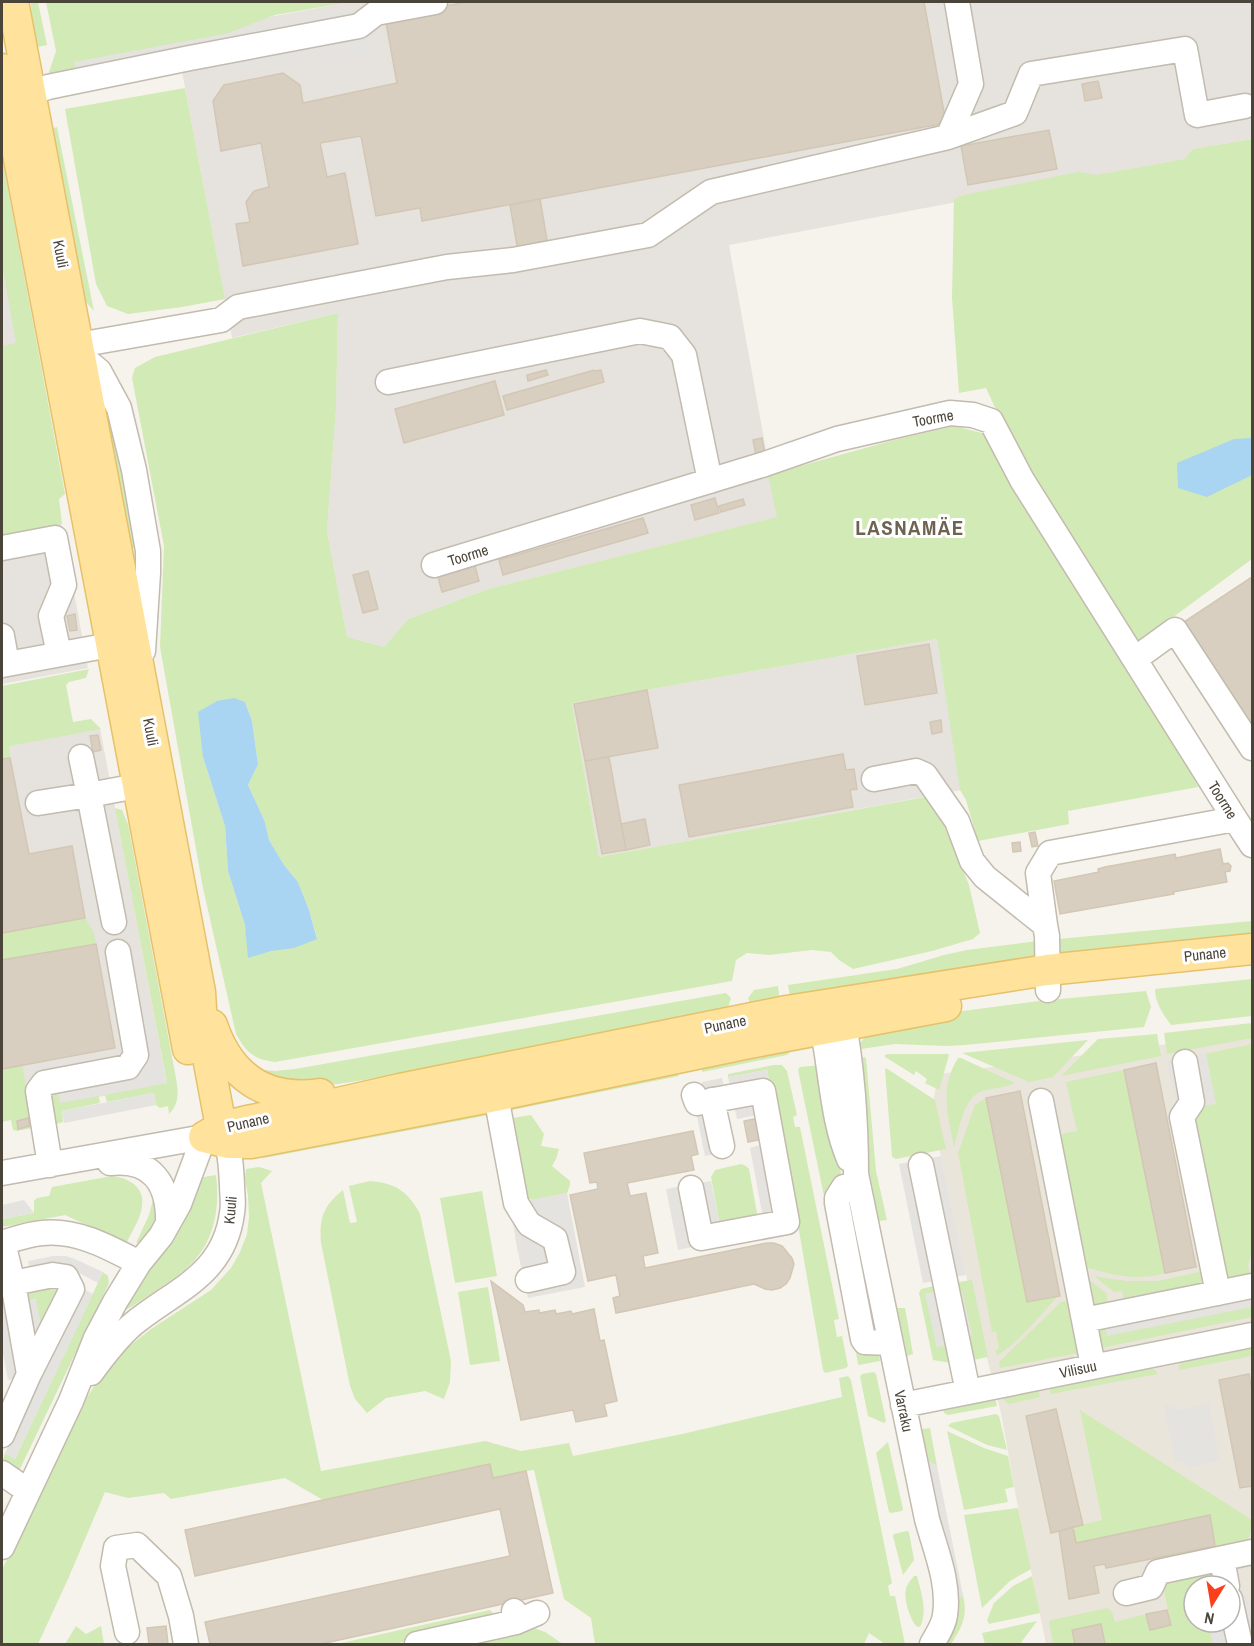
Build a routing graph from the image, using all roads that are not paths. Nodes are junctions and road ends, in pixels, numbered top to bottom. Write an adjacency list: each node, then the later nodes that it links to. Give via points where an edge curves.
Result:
1 (13, 2): 5 (main road, Kuuli)
2 (435, 2): 5 (street, via 376,13 359,26 48,87)
3 (957, 2): 7 (street, via 971,84)
4 (2, 69): 5 (main road, Kuuli)
5 (13, 99): 8 (main road, Kuuli)
6 (1245, 106): 7 (street, via 1197,115 1185,49 1031,74 1015,113)
7 (948, 137): 8 (street, via 711,192 648,235 513,260 447,267 238,307 221,320)
8 (71, 350): 14 (main road, Kuuli); 32 (main road, Kuuli, via 141,678)
9 (388, 382): 10 (street, via 640,331 670,337 684,355)
10 (710, 481): 12 (street, Toorme); 16 (street, Toorme, via 837,439 950,413 991,421 1022,480)
11 (2, 548): 15 (street, via 55,538 64,585 51,616)
12 (434, 565)
13 (2, 636): 17 (street)
14 (110, 645): 15 (street); 21 (main road, Kuuli)
15 (59, 654): 17 (street)
16 (1135, 659): 18 (street, via 1175,630); 24 (street, Toorme)
17 (4, 664)
18 (1252, 748)
19 (81, 757): 22 (street)
20 (874, 779): 27 (street, via 916,771 925,775 957,821 972,861 985,877)
21 (137, 786): 22 (street); 38 (main road, Kuuli)
22 (89, 795): 23 (street); 26 (street)
23 (38, 803)
24 (1235, 819): 25 (street, Toorme); 27 (street, via 1050,853 1038,873)
25 (1252, 843)
26 (114, 922)
27 (1045, 925): 31 (street)
28 (1252, 949): 31 (main road, Punane)
29 (118, 952): 40 (street, via 136,1055 128,1067 44,1083 38,1091)
30 (1252, 970): 31 (main road, Punane)
31 (1048, 980): 33 (main road, Punane, via 975,1001)
32 (200, 992): 36 (main road, via 225,1054 246,1078 266,1089 287,1095 309,1095); 38 (main road, Kuuli)
33 (831, 1016): 35 (main road, Punane); 57 (street, Varraku, via 852,1081 857,1179)
34 (1185, 1062): 50 (street, via 1192,1102 1182,1117)
35 (494, 1083): 36 (main road, Punane); 38 (main road, Punane, via 251,1143); 47 (street, via 516,1203 530,1224 555,1239 563,1272)
36 (400, 1089): 38 (main road, Punane, via 247,1121)
37 (1041, 1101): 51 (street)
38 (218, 1136): 40 (street, Punane); 44 (street, Kuuli); 56 (street, Kuuli, via 233,1211 217,1258 198,1278 124,1333)
39 (722, 1146): 43 (street, via 703,1097 763,1090 787,1222 701,1238)
40 (50, 1165): 42 (street, Punane); 44 (street, via 119,1162 148,1169 165,1192)
41 (921, 1165): 55 (street)
42 (2, 1173)
43 (691, 1188)
44 (168, 1223): 46 (street, Kuuli)
45 (2, 1243): 46 (street, via 43,1233 74,1234); 48 (street)
46 (139, 1263): 56 (street, Kuuli, via 96,1338)
47 (528, 1280)
48 (13, 1283): 54 (street); 54 (street, via 53,1275 66,1277 72,1289)
49 (1252, 1286): 50 (street)
50 (1218, 1293): 51 (street)
51 (1084, 1320): 53 (street)
52 (1252, 1335): 53 (street, Vilisuu)
53 (1093, 1366): 55 (street, Vilisuu)
54 (29, 1374): 58 (street)
55 (968, 1392): 57 (street, Vilisuu)
56 (70, 1401): 60 (street, Kuuli)
57 (903, 1405): 70 (street, Varraku, via 945,1589 945,1615)
58 (2, 1435)
59 (2, 1473): 60 (street)
60 (28, 1491): 61 (street, Kuuli)
61 (2, 1547)
62 (1252, 1552): 63 (street)
63 (1221, 1558): 64 (street); 65 (street, via 1158,1572 1151,1587)
64 (1224, 1574)
65 (1126, 1593)
66 (522, 1616): 69 (street)
67 (127, 1632): 68 (street, via 113,1566 116,1548 137,1545 169,1576)
68 (186, 1644)
69 (417, 1644)
70 (932, 1644)

